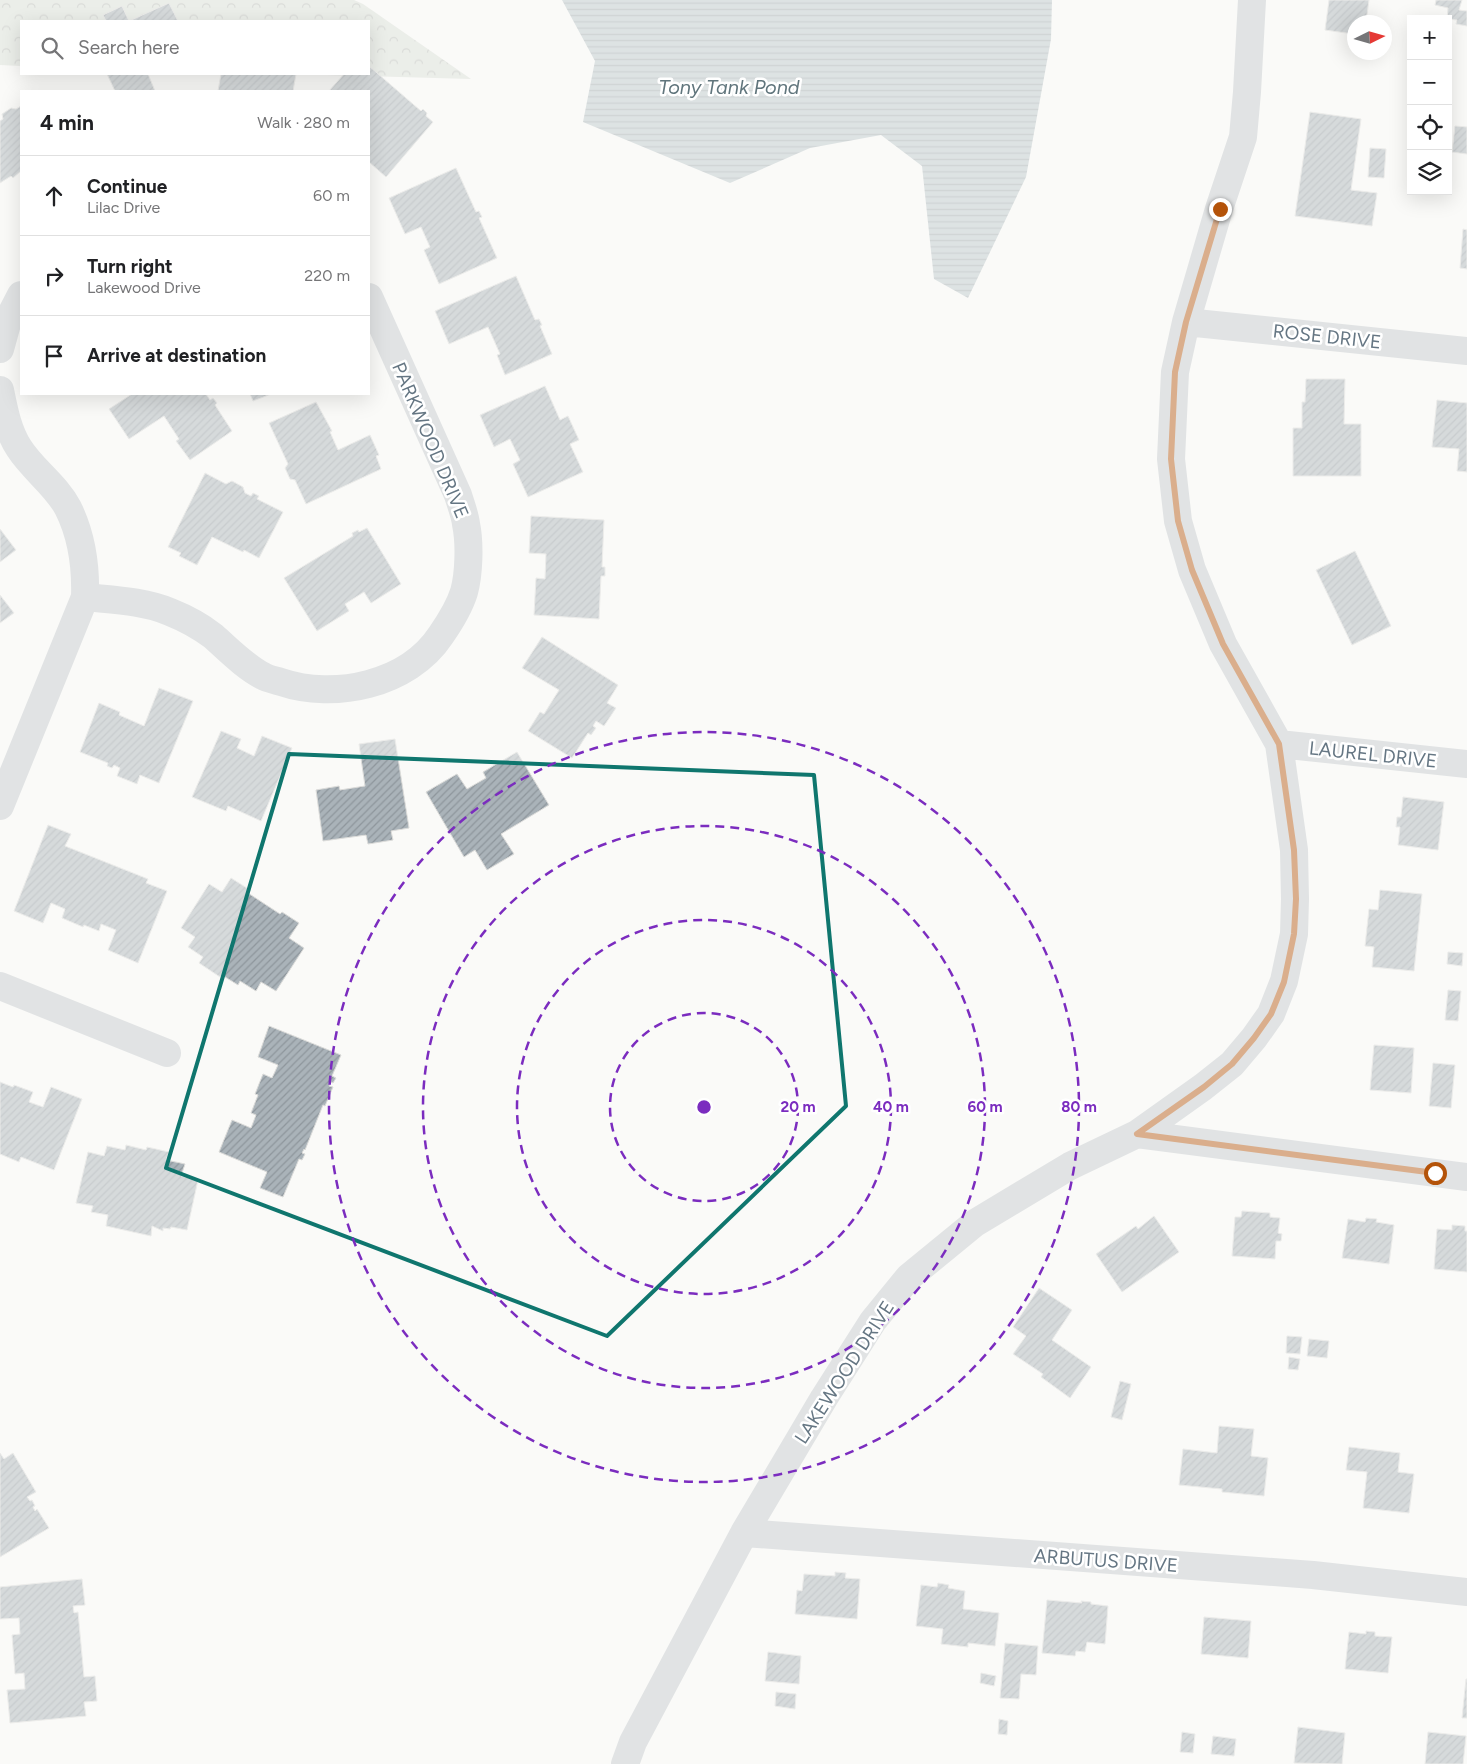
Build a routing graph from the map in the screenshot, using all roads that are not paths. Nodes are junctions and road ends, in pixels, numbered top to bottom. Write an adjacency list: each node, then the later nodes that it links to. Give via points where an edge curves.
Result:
1 (1252, 0): 4 (street, LAKEWOOD DRIVE, via 1243,137)
2 (20, 297): 5 (street, via 8,320)
3 (370, 299): 8 (street, PARKWOOD DRIVE, via 458,495 467,525 468,560 464,592 435,644 410,665 382,680 336,690 296,687 264,677 212,635 168,611 131,602)
4 (1186, 322): 6 (street, ROSE DRIVE); 9 (street, LAKEWOOD DRIVE, via 1175,372 1172,426 1171,459 1178,521 1192,570 1223,644)
5 (0, 349)
6 (1467, 350)
7 (0, 390): 8 (street, via 7,422 20,449 68,507 86,570)
8 (85, 597): 11 (street)
9 (1279, 744): 10 (street, LAUREL DRIVE); 14 (street, LAKEWOOD DRIVE, via 1295,870 1294,934 1284,982 1271,1014 1232,1064)
10 (1467, 764)
11 (0, 806)
12 (0, 986): 13 (street)
13 (167, 1053)
14 (1137, 1134): 15 (street); 16 (street, LAKEWOOD DRIVE, via 1070,1166 975,1223 909,1277 873,1321)
15 (1467, 1177)
16 (744, 1533): 17 (street, ARBUTUS DRIVE, via 1313,1575); 18 (street, LAKEWOOD DRIVE, via 633,1742)
17 (1467, 1592)
18 (625, 1764)

